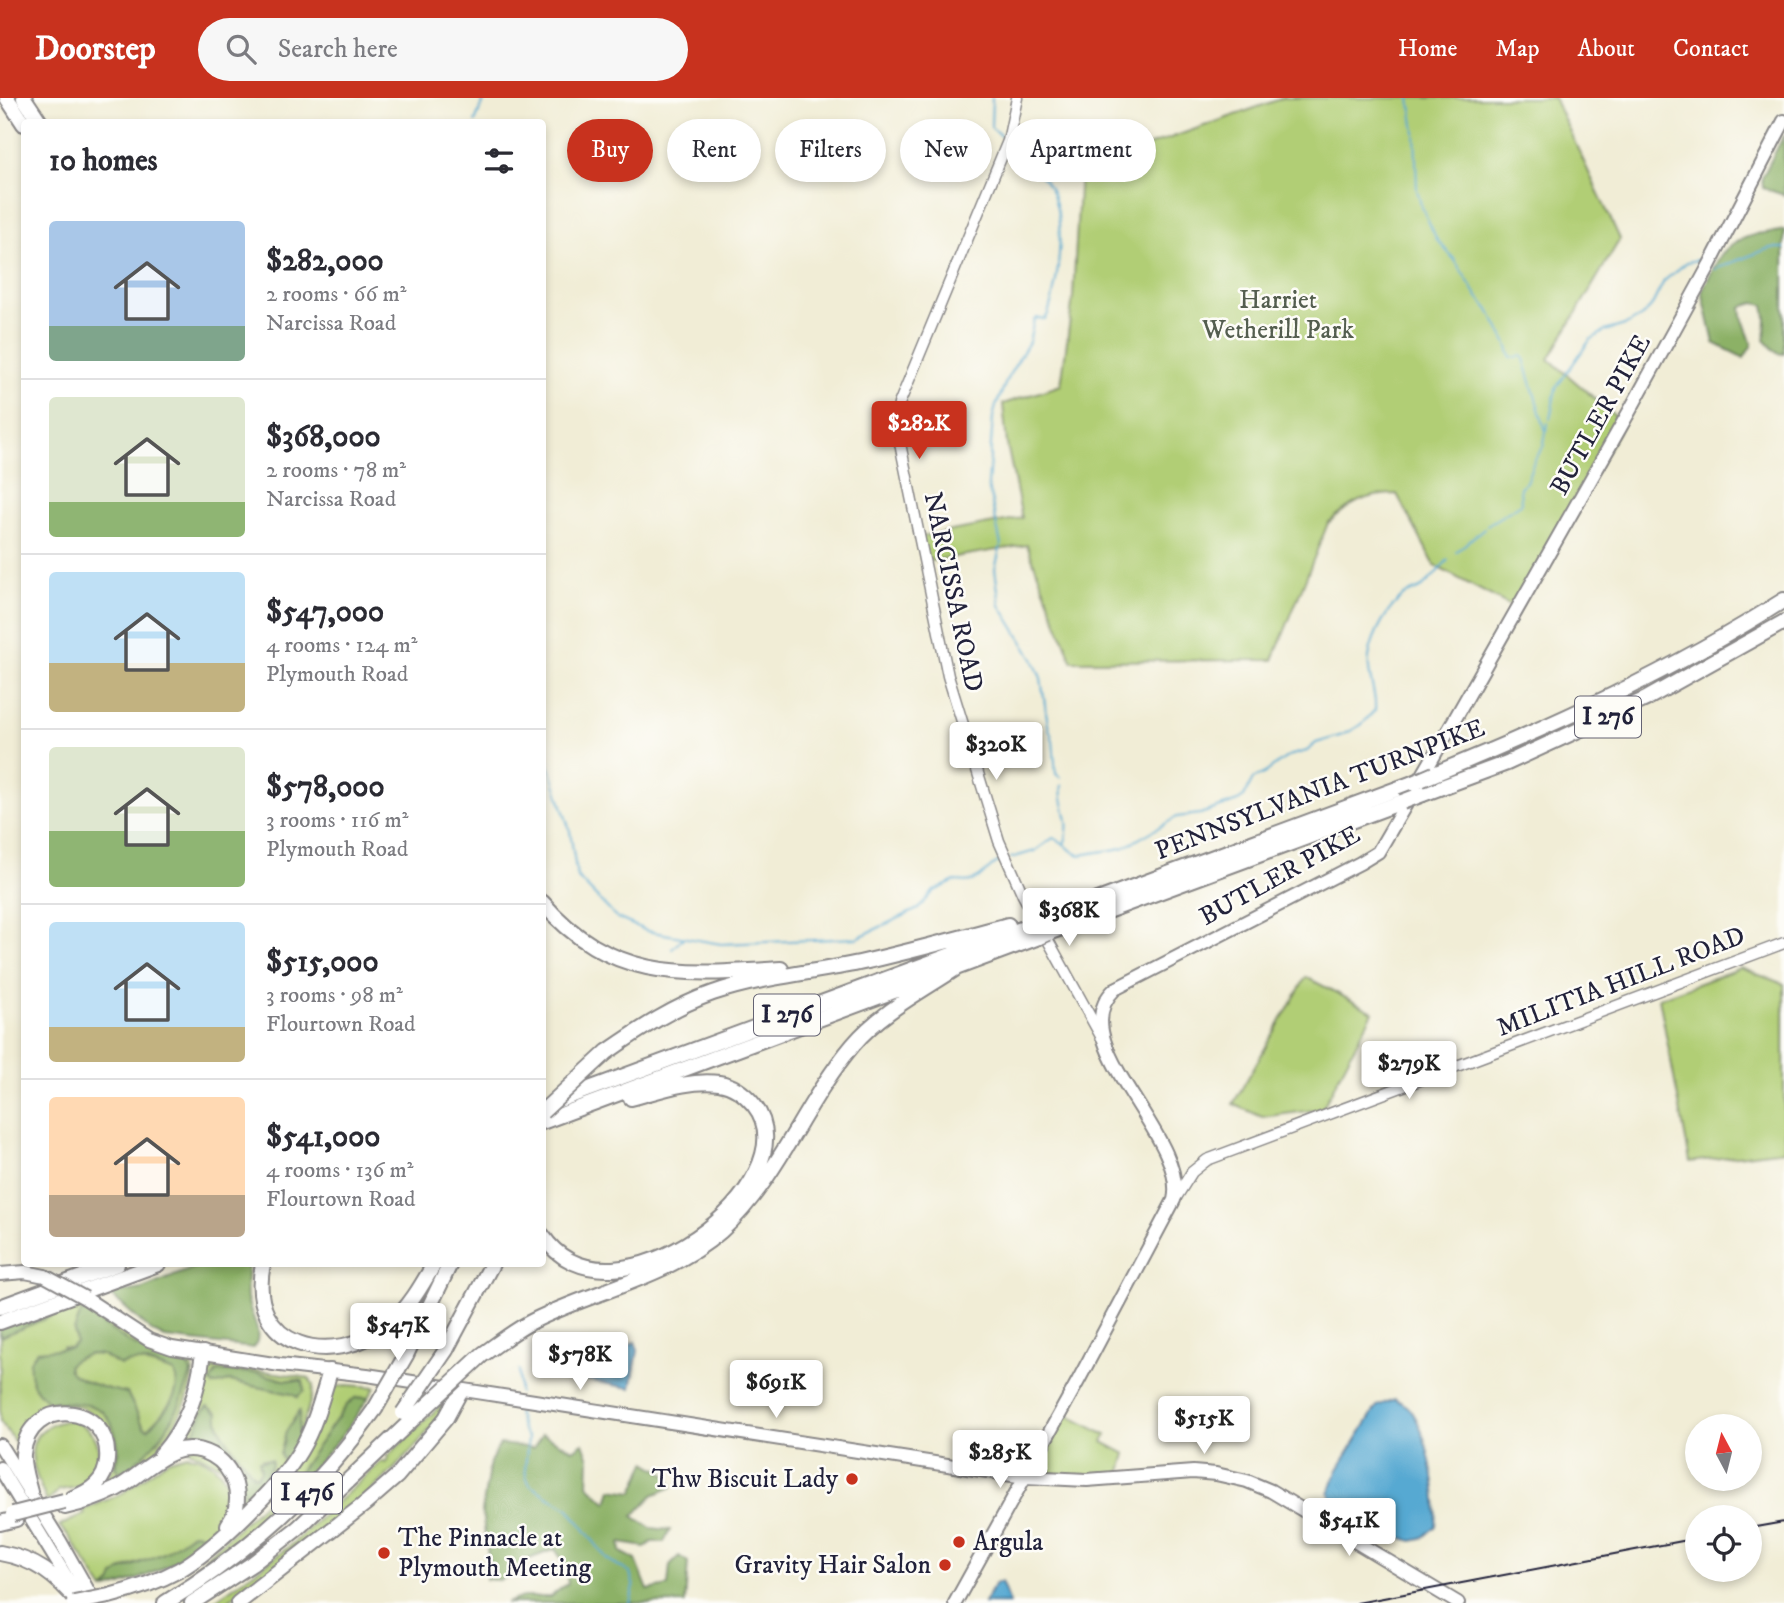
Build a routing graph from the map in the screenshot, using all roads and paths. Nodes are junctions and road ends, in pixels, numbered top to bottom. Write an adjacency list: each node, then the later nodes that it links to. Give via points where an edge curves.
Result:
1 (7, 98): 4 (highway)
2 (24, 98): 5 (highway)
3 (1017, 98): 14 (street, NARCISSA ROAD, via 1008,141 898,404 896,424 948,676 978,779 1007,859)
4 (21, 119)
5 (38, 119)
6 (1784, 121): 14 (main road, BUTLER PIKE, via 1617,433 1378,852 1115,989 1100,1015)
7 (1784, 600): 10 (highway, PENNSYLVANIA TURNPIKE / I 276, bridge, via 1535,733)
8 (1784, 622): 10 (highway, PENNSYLVANIA TURNPIKE / I 276, bridge, via 1646,699 1507,763)
9 (546, 906): 12 (highway, via 592,945 636,965 669,973 713,974)
10 (1039, 925): 12 (highway); 13 (highway, PENNSYLVANIA TURNPIKE / I 276); 15 (highway, PENNSYLVANIA TURNPIKE / I 276)
11 (1784, 943): 19 (street, MILITIA HILL ROAD, via 1207,1160 1192,1172)
12 (870, 961): 16 (highway, bridge, via 760,981 682,1006 607,1052)
13 (955, 969): 17 (highway, PENNSYLVANIA TURNPIKE / I 276); 33 (highway, bridge, via 880,1018 854,1043 755,1192 720,1232 676,1262 534,1321 482,1355)
14 (1105, 1045): 19 (main road, BUTLER PIKE, via 1169,1156 1176,1179)
15 (546, 1105)
16 (546, 1108)
17 (575, 1111): 18 (highway, PENNSYLVANIA TURNPIKE / I 276); 20 (highway, via 690,1084 726,1084 743,1094 762,1116 765,1148 758,1171 731,1207 695,1237 653,1260 616,1270 589,1268 566,1260)
18 (546, 1121)
19 (1174, 1200): 37 (main road)
20 (546, 1240)
21 (109, 1267): 28 (highway)
22 (150, 1267): 29 (highway)
23 (263, 1267): 24 (highway, via 261,1295 272,1324 297,1343 327,1349 363,1339 390,1324 411,1301)
24 (431, 1267)
25 (449, 1267): 46 (highway, I 476, bridge, via 375,1409 322,1478 250,1544)
26 (490, 1267): 33 (highway, bridge)
27 (0, 1274): 30 (main road, bridge, via 45,1276 160,1345)
28 (0, 1307)
29 (0, 1322)
30 (203, 1353): 31 (main road); 35 (highway, via 191,1411)
31 (330, 1371): 32 (main road); 42 (highway, via 312,1426 291,1465)
32 (461, 1390): 37 (main road); 48 (highway, via 446,1418 397,1476)
33 (408, 1415): 47 (highway, I 476, via 345,1484 280,1542)
34 (0, 1445): 38 (main road)
35 (153, 1463): 39 (highway, via 119,1488 95,1499); 42 (highway, via 168,1453 191,1449 216,1457 229,1471 236,1490 236,1510)
36 (0, 1468): 44 (main road)
37 (1025, 1476): 49 (main road); 50 (main road, via 1074,1480 1193,1472 1247,1481)
38 (30, 1492): 39 (highway, via 23,1454 28,1435 48,1416 78,1414 102,1434 107,1463 97,1485); 45 (main road)
39 (65, 1504): 40 (highway, bridge)
40 (10, 1517): 41 (highway)
41 (0, 1523)
42 (212, 1545): 44 (highway, bridge, via 164,1577)
43 (0, 1553): 44 (highway, via 40,1566 63,1583)
44 (78, 1603)
45 (95, 1603)
46 (165, 1603)
47 (192, 1603)
48 (239, 1603)
49 (956, 1603)
50 (1458, 1603)

